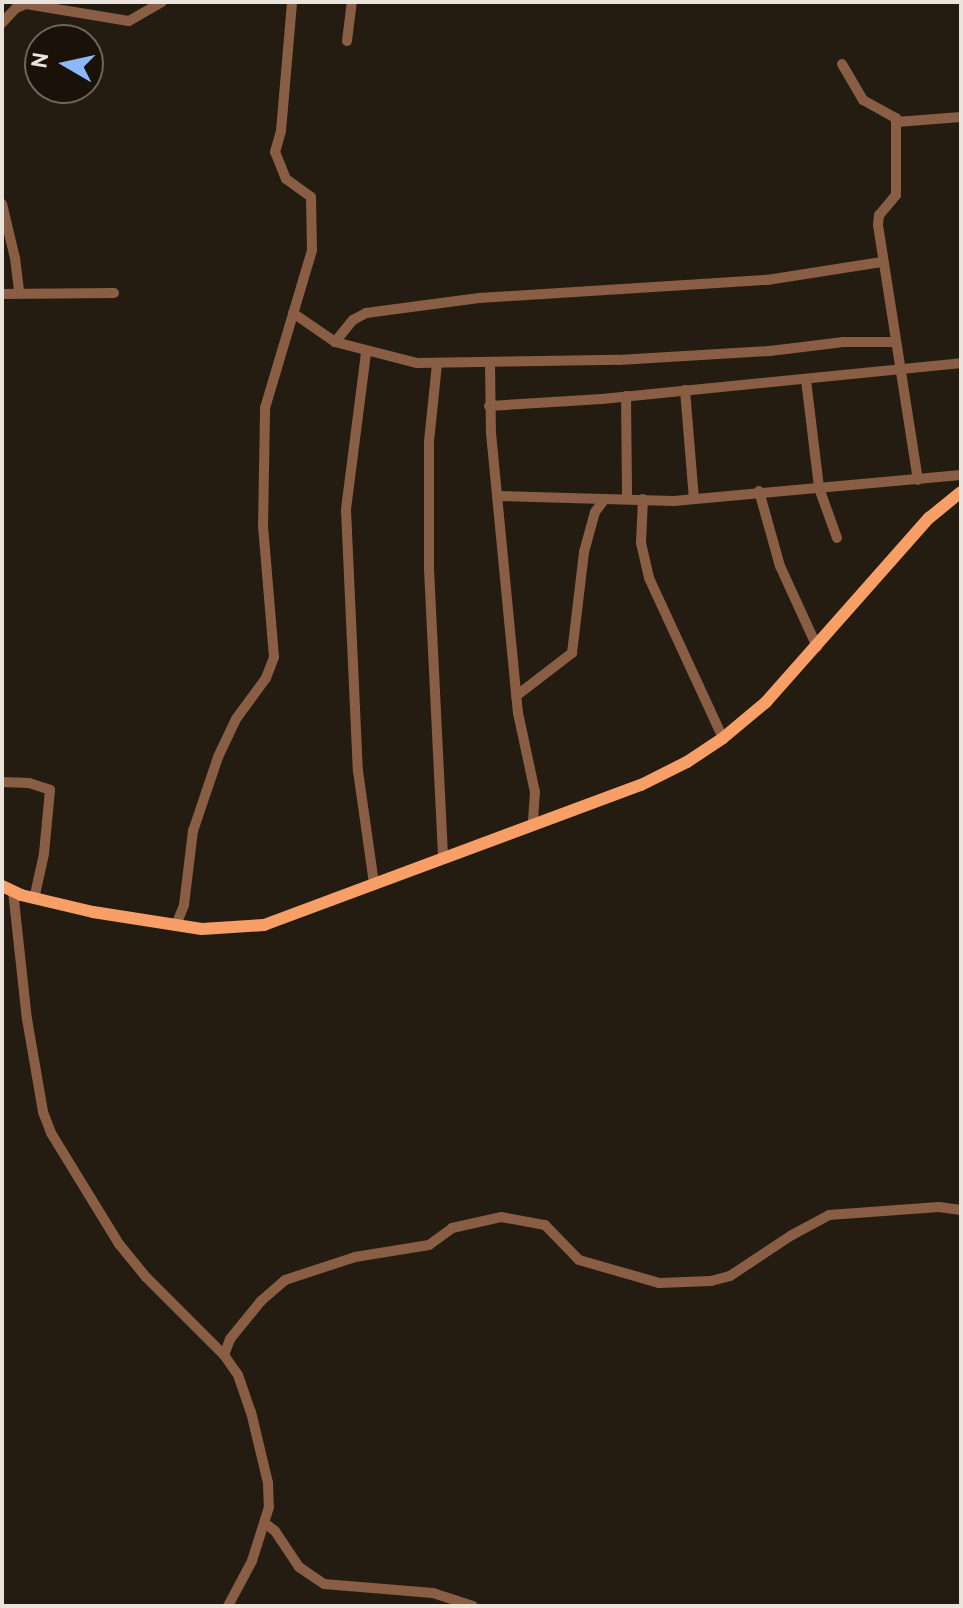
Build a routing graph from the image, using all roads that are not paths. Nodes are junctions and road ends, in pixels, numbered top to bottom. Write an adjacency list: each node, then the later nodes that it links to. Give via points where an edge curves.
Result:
1 (162, 2): 4 (street, via 129,21 26,4)
2 (292, 2): 14 (street, via 275,152 286,179 308,192 312,207 309,267)
3 (352, 2): 5 (street)
4 (2, 23)
5 (347, 41)
6 (842, 64): 8 (street, via 863,100 893,114)
7 (961, 117): 8 (street)
8 (897, 122): 10 (street, via 896,195 878,220)
9 (2, 204): 11 (street)
10 (882, 262): 15 (street, via 767,280 479,298 366,313); 16 (street)
11 (19, 292): 12 (street); 13 (street)
12 (114, 293)
13 (2, 294)
14 (293, 313): 15 (street); 46 (street, via 265,408 263,527 274,657 218,757 193,831 184,905)
15 (335, 342): 17 (street)
16 (894, 342): 20 (street); 21 (street)
17 (366, 353): 19 (street); 43 (street, via 346,510 358,771)
18 (961, 363): 21 (street)
19 (437, 364): 20 (street); 42 (street, via 429,442 429,569)
20 (490, 364): 25 (street)
21 (900, 369): 22 (street); 27 (street)
22 (806, 380): 23 (street); 28 (street)
23 (685, 390): 24 (street); 34 (street)
24 (626, 396): 25 (street); 32 (street)
25 (489, 406): 31 (street)
26 (961, 475): 27 (street)
27 (918, 480): 28 (street)
28 (819, 488): 29 (street); 36 (street)
29 (759, 491): 34 (street); 37 (street, via 780,566)
30 (961, 492): 37 (main road, via 929,518)
31 (498, 496): 35 (street); 38 (street)
32 (627, 499): 33 (street); 35 (street)
33 (643, 499): 34 (street); 39 (street, via 641,543 649,578)
34 (694, 499)
35 (604, 500): 38 (street, via 595,512 584,552 572,653)
36 (837, 538)
37 (817, 647): 39 (main road, via 766,702)
38 (516, 696): 41 (street, via 535,792)
39 (723, 738): 41 (main road, via 641,785)
40 (2, 782): 45 (street, via 50,790)
41 (533, 824): 42 (main road)
42 (443, 859): 43 (main road)
43 (374, 884): 46 (main road, via 264,925 222,930)
44 (8, 888): 45 (main road); 49 (street, via 43,1112 51,1133 119,1244)
45 (34, 899): 46 (main road)
46 (176, 925)
47 (961, 1210): 48 (street, via 829,1215 730,1276 659,1283 579,1260 545,1225 505,1216 452,1228 423,1247 355,1257 285,1280)
48 (230, 1339): 49 (street); 50 (street)
49 (212, 1342): 50 (street)
50 (224, 1355): 51 (street, via 238,1375 261,1448 268,1483)
51 (266, 1524): 52 (street); 53 (street, via 299,1567 324,1584 433,1593)
52 (228, 1606)
53 (473, 1606)

